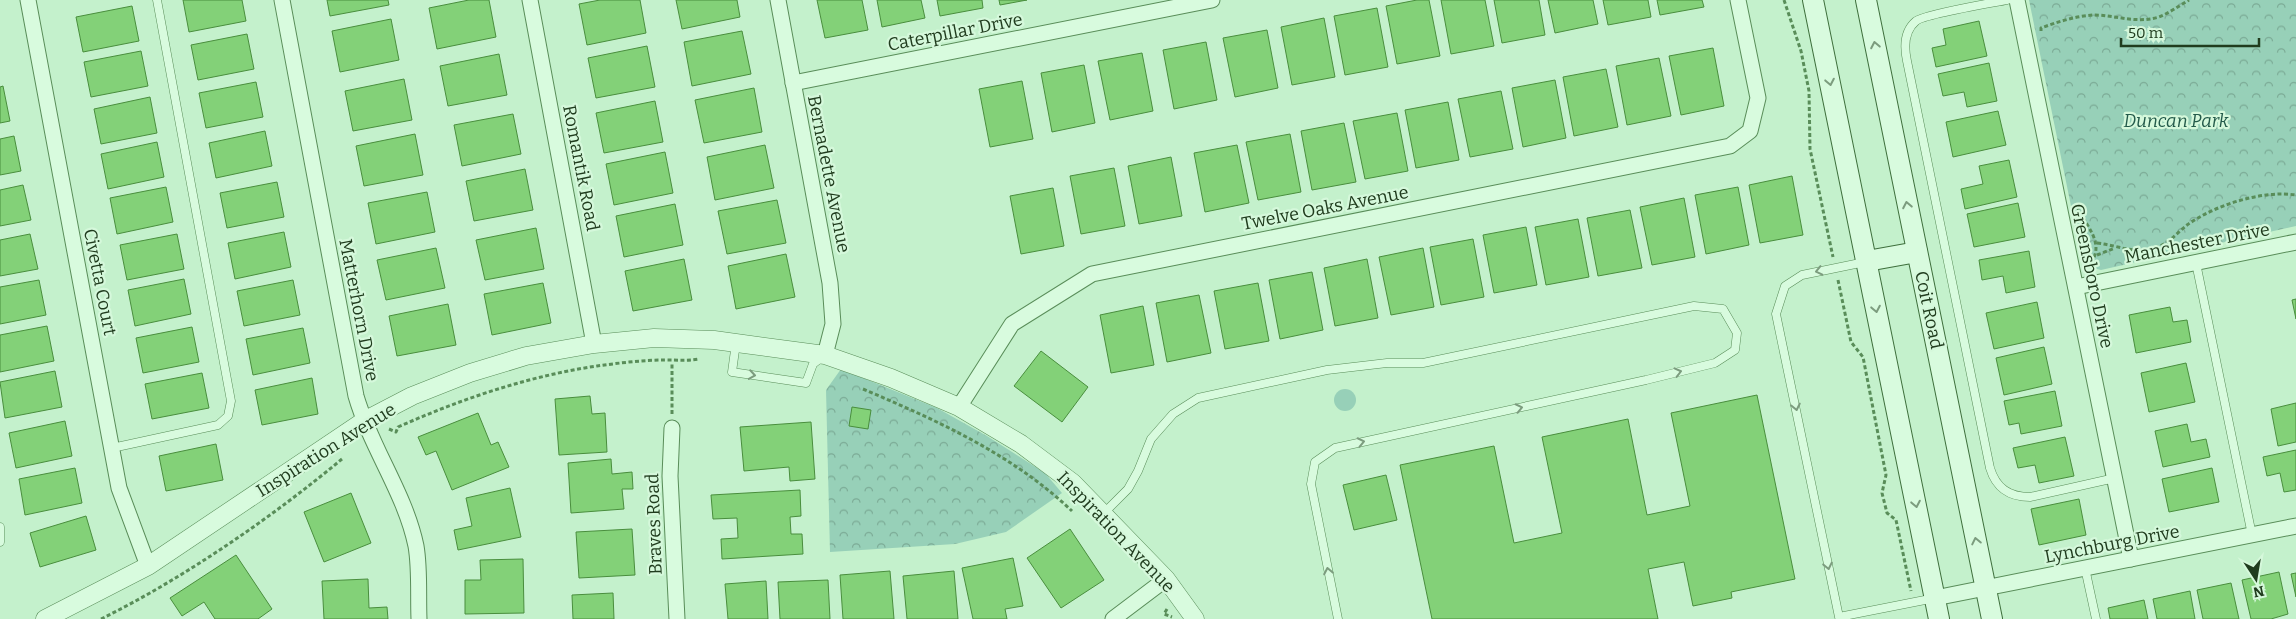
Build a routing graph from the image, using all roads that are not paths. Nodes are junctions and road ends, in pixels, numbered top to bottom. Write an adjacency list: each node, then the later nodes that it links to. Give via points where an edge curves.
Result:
1 (28, 0): 24 (street, Civetta Court)
2 (157, 0): 24 (lane, via 231,401 228,416 218,426)
3 (282, 0): 22 (street, Matterhorn Drive)
4 (530, 0): 18 (street, Romantik Road)
5 (778, 0): 12 (street, Bernadette Avenue)
6 (1212, 0): 12 (street, Caterpillar Drive)
7 (1738, 0): 21 (street, Twelve Oaks Avenue, via 1758,98 1750,131 1730,146 1092,274 1012,324)
8 (1813, 0): 15 (main road, one-way to 15)
9 (1866, 0): 14 (main road, Coit Road, one-way to 9)
10 (2007, 0): 25 (lane, via 1920,19 1909,30 1905,44 1990,468 1999,486 2016,496 2030,496)
11 (2017, 0): 17 (street, Greensboro Drive)
12 (793, 82): 20 (street, Bernadette Avenue, via 830,284 833,324)
13 (2296, 242): 16 (street, Manchester Drive)
14 (1917, 252): 15 (main road); 35 (main road, Coit Road, one-way to 14)
15 (1867, 262): 36 (main road, one-way to 36); 37 (lane, one-way to 37, via 1802,275 1784,286 1776,314)
16 (2196, 263): 17 (street, Manchester Drive); 29 (lane)
17 (2076, 287): 25 (street, Greensboro Drive)
18 (594, 344): 19 (street, Inspiration Avenue, via 654,338 714,340); 22 (street, Inspiration Avenue, via 526,356 470,373 412,396)
19 (735, 350): 20 (street, Inspiration Avenue); 20 (lane, one-way to 20, via 732,372 806,383 813,364)
20 (825, 355): 21 (street, Inspiration Avenue)
21 (959, 407): 26 (street, Inspiration Avenue, via 1021,444 1073,483)
22 (364, 421): 32 (street, Inspiration Avenue); 39 (street, Matterhorn Drive, via 401,498 416,546)
23 (672, 428): 40 (street, Braves Road, via 670,476)
24 (112, 448): 32 (street, Civetta Court, via 120,488)
25 (2115, 478): 31 (street, Greensboro Drive)
26 (1103, 514): 34 (street, Inspiration Avenue); 43 (lane, one-way to 26, via 1311,484 1314,462 1335,448 1646,380 1714,362 1735,350 1737,333 1723,309 1694,306 1422,363 1387,363 1327,370 1198,398 1173,414 1151,439 1128,489)
27 (2296, 526): 29 (street, Lynchburg Drive)
28 (0, 527): 30 (lane)
29 (2252, 534): 31 (street, Lynchburg Drive)
30 (0, 542)
31 (2131, 559): 33 (street, Lynchburg Drive)
32 (148, 566): 38 (street, Inspiration Avenue)
33 (2085, 568): 35 (street, Lynchburg Drive); 46 (lane)
34 (1166, 579): 41 (street); 42 (street, Inspiration Avenue)
35 (1986, 588): 36 (street, Lynchburg Drive); 45 (main road, Coit Road)
36 (1935, 598): 37 (lane); 44 (main road)
37 (1839, 618)
38 (45, 619)
39 (419, 619)
40 (677, 619)
41 (1113, 619)
42 (1195, 619)
43 (1338, 619)
44 (1939, 619)
45 (1992, 619)
46 (2096, 619)

